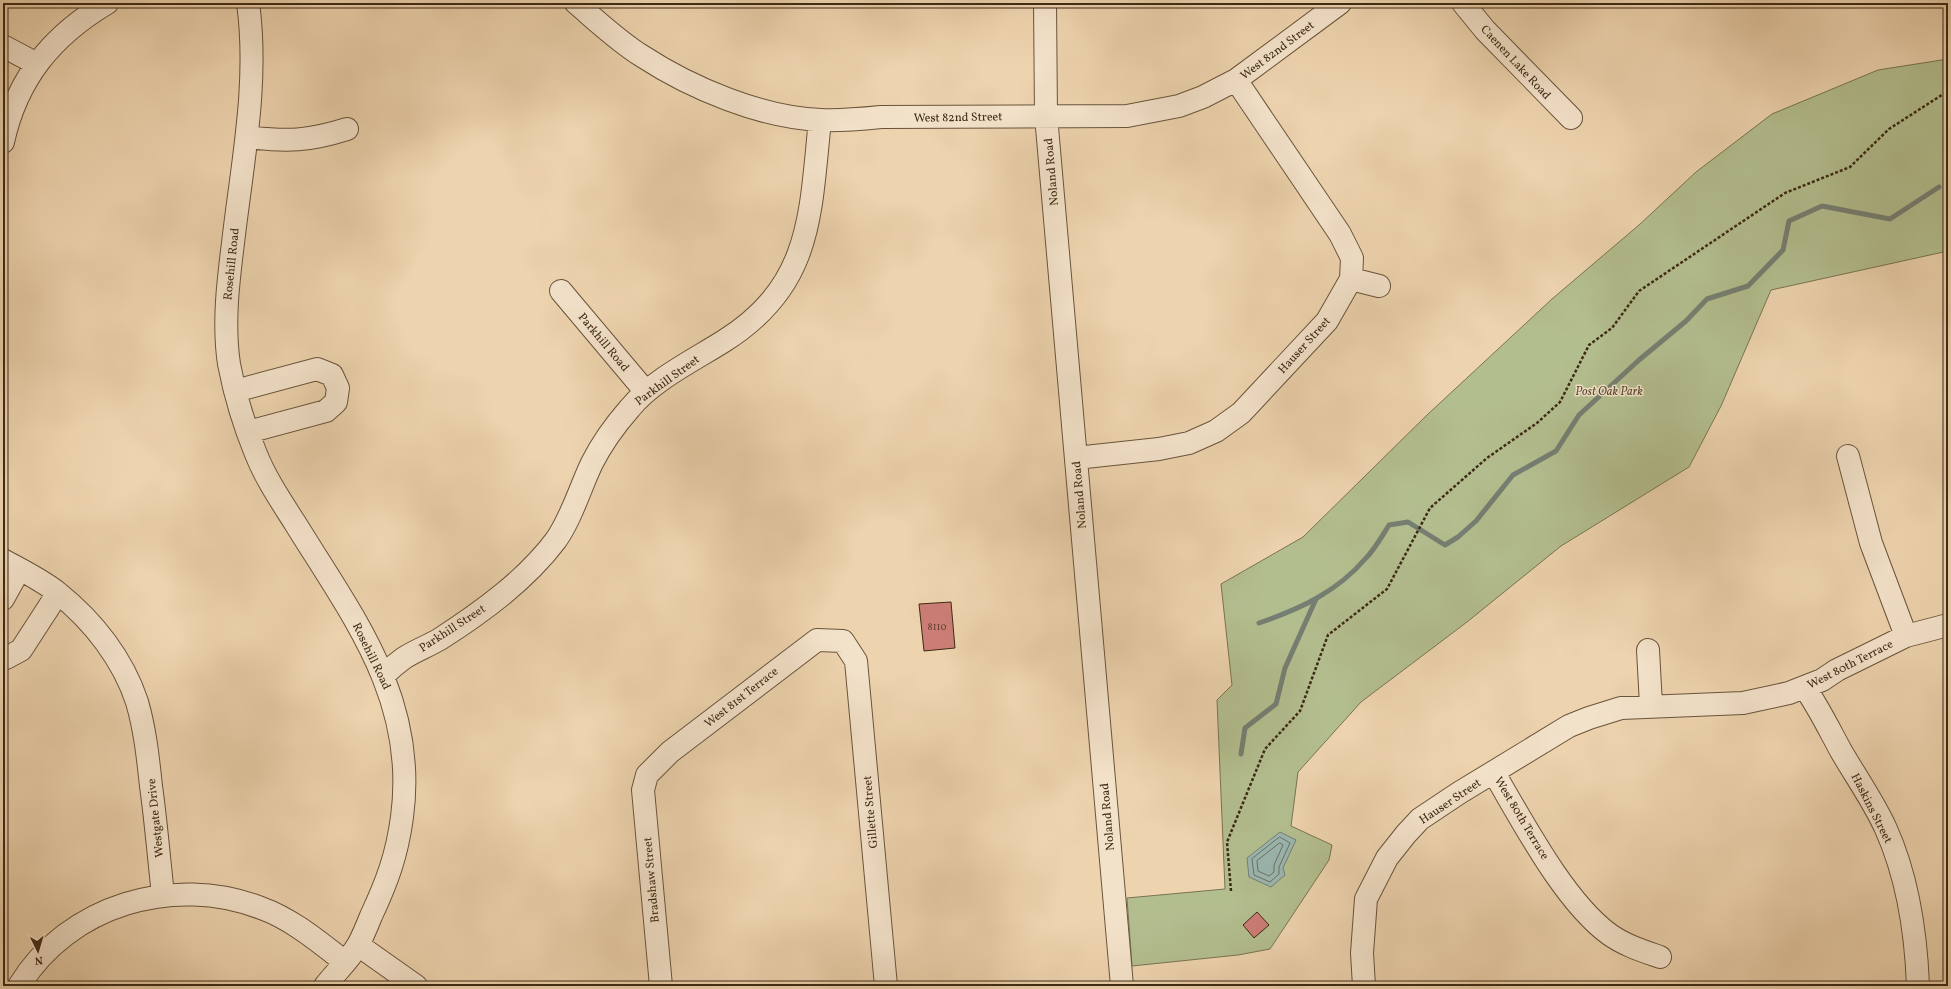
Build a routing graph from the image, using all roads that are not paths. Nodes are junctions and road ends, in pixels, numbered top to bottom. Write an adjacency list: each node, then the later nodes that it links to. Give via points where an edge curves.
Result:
1 (107, 3): 8 (street, via 71,28)
2 (248, 3): 15 (street, Rosehill Road, via 252,72)
3 (576, 3): 13 (street, West 82nd Street, via 642,56 686,81 723,98 764,110)
4 (1045, 3): 11 (street, Noland Road)
5 (1340, 3): 9 (street, West 82nd Street)
6 (1463, 3): 12 (street, Caenen Lake Road, via 1485,30)
7 (3, 46): 8 (street)
8 (37, 64): 10 (street)
9 (1236, 80): 11 (street, West 82nd Street, via 1179,106 1127,116); 17 (street, Hauser Street, via 1340,234 1352,258)
10 (10, 95): 16 (street, via 10,115)
11 (1046, 116): 13 (street, West 82nd Street); 24 (street, Noland Road)
12 (1572, 118)
13 (820, 120): 21 (street, Parkhill Street, via 810,219 802,247 781,289 740,331)
14 (346, 129): 15 (street, via 300,141)
15 (248, 137): 20 (street, Rosehill Road, via 227,291 229,362)
16 (3, 142)
17 (1351, 279): 18 (street); 24 (street, Hauser Street, via 1327,321 1241,413 1216,431 1189,443 1160,449)
18 (1379, 286)
19 (561, 291): 21 (street, Parkhill Road)
20 (236, 391): 22 (street, Rosehill Road, via 240,412); 22 (street, via 317,369 332,375 338,388 336,402 326,411)
21 (646, 392): 33 (street, Parkhill Street, via 631,406 607,437 593,461 569,516 556,539 538,561 513,585 475,614 440,639 404,658)
22 (248, 432): 33 (street, Rosehill Road, via 274,489 366,638)
23 (1848, 456): 29 (street, West 80th Terrace, via 1871,543)
24 (1076, 458): 45 (street, Noland Road)
25 (11, 565): 26 (street, Westgate Drive); 27 (street, Westgate Drive)
26 (58, 593): 32 (street, via 21,650 6,658); 38 (street, Westgate Drive, via 92,624 111,650 137,702 146,744)
27 (3, 599)
28 (1948, 625): 29 (street, West 80th Terrace)
29 (1906, 636): 34 (street, West 80th Terrace)
30 (843, 641): 37 (street, West 81st Terrace, via 817,640 670,752); 44 (street, Gillette Street, via 856,661)
31 (1648, 650): 35 (street)
32 (3, 656)
33 (384, 674): 40 (street, Rosehill Road, via 399,722 404,761 405,796 399,843 388,880)
34 (1805, 688): 35 (street, West 80th Terrace, via 1744,703); 47 (street, Haskins Street, via 1819,707 1840,750 1886,830 1902,875 1912,919)
35 (1651, 705): 36 (street, West 80th Terrace, via 1621,708 1569,726)
36 (1494, 773): 39 (street, West 80th Terrace, via 1544,856 1594,921 1610,935); 46 (street, Hauser Street, via 1458,793 1420,819 1387,858 1366,899 1362,953)
37 (647, 774): 43 (street, Bradshaw Street, via 643,790)
38 (163, 895): 40 (street, via 211,895 262,908 290,923); 41 (street, via 118,905 66,934 44,953)
39 (1660, 957)
40 (342, 971): 42 (street)
41 (19, 986)
42 (416, 986)
43 (661, 986)
44 (886, 986)
45 (1122, 986)
46 (1364, 986)
47 (1918, 986)

